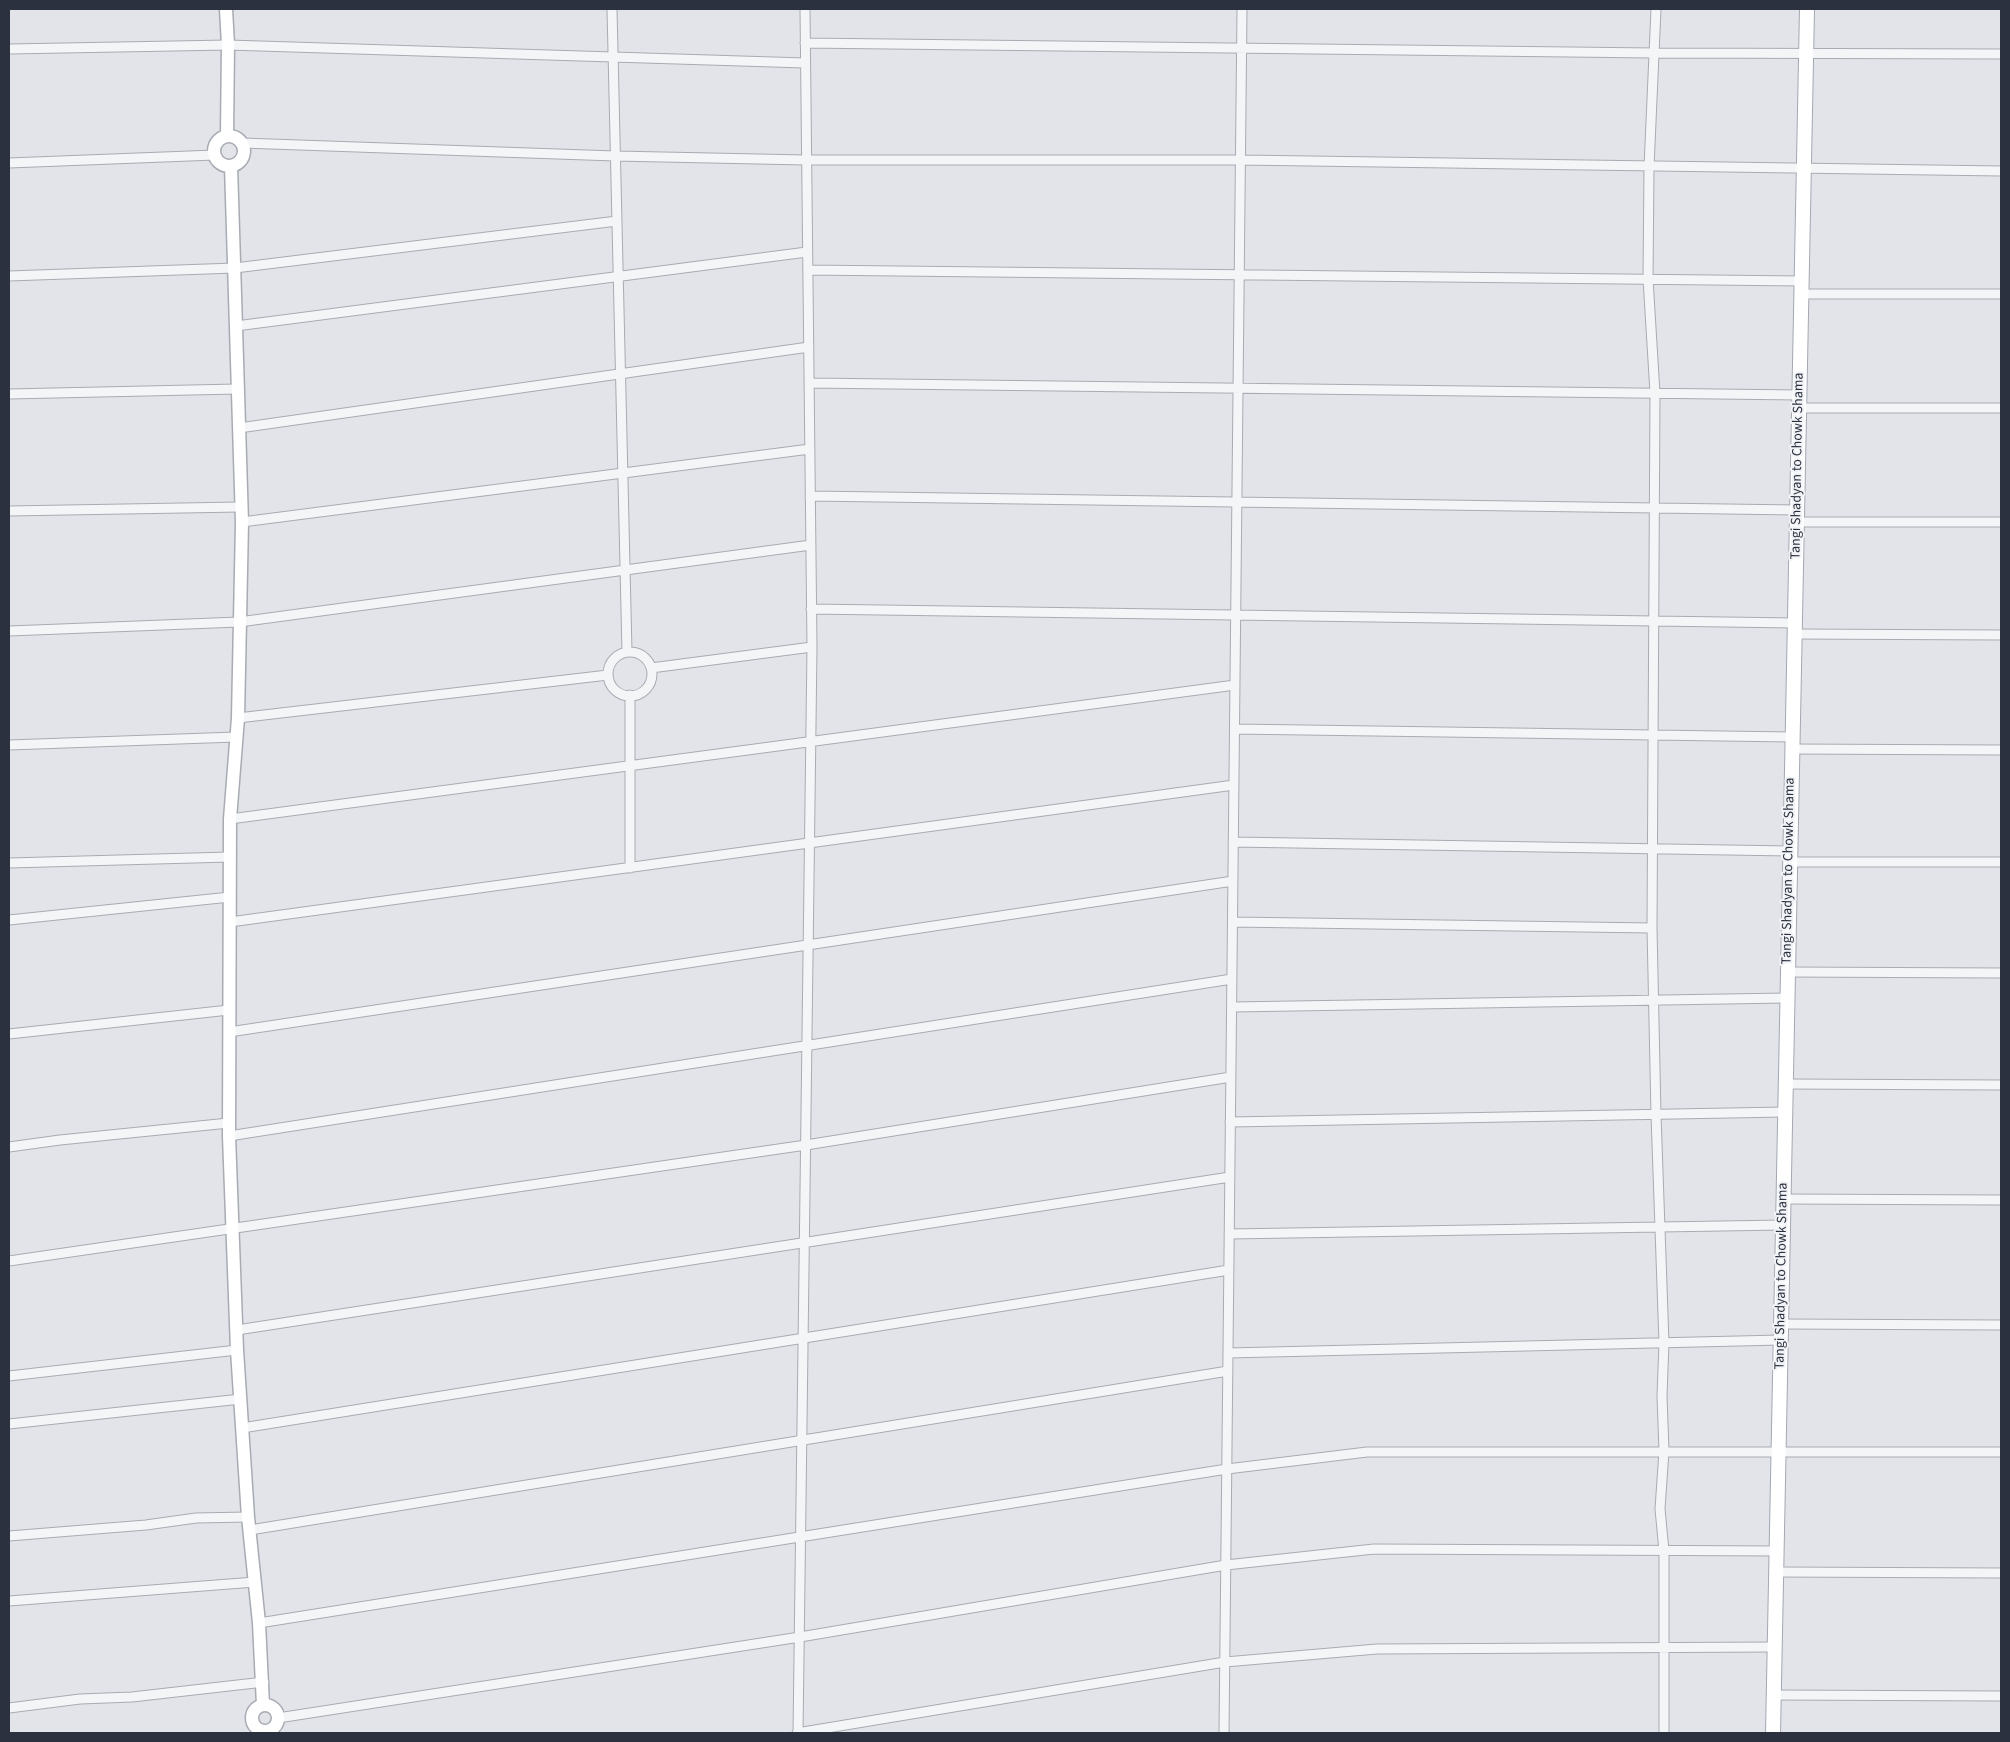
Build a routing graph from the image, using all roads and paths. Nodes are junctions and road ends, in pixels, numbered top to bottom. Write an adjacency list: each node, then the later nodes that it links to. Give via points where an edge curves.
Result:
1 (226, 9): 8 (main road)
2 (612, 9): 14 (street)
3 (805, 9): 7 (street)
4 (1242, 9): 9 (street)
5 (1656, 9): 12 (street)
6 (1807, 9): 11 (main road, Tangi Shadyan to Chowk Shama)
7 (805, 43): 9 (street); 15 (street)
8 (228, 45): 10 (street); 14 (street); 16 (main road)
9 (1241, 48): 12 (street); 21 (street)
10 (9, 49)
11 (1806, 52): 12 (street); 13 (street); 25 (main road, Tangi Shadyan to Chowk Shama)
12 (1654, 53): 24 (street)
13 (2001, 54)
14 (613, 58): 15 (street); 19 (street)
15 (805, 63): 20 (street)
16 (227, 136): 17 (main road); 18 (main road, via 215,145)
17 (242, 143): 19 (street); 23 (main road, via 243,154)
18 (214, 155): 22 (street); 23 (main road, via 221,163)
19 (615, 156): 20 (street); 27 (street)
20 (806, 160): 21 (street); 28 (street)
21 (1241, 160): 24 (street); 31 (street)
22 (9, 163)
23 (231, 166): 29 (main road)
24 (1649, 167): 25 (street); 34 (street)
25 (1804, 169): 26 (street); 35 (main road, Tangi Shadyan to Chowk Shama)
26 (2001, 171)
27 (616, 221): 29 (street); 33 (street)
28 (808, 252): 30 (street); 33 (street)
29 (235, 268): 32 (street); 37 (main road)
30 (808, 270): 31 (street); 38 (street)
31 (1239, 275): 34 (street); 42 (street)
32 (9, 276)
33 (618, 276): 37 (street); 39 (street)
34 (1648, 279): 35 (street); 43 (street)
35 (1802, 287): 36 (street); 45 (main road, Tangi Shadyan to Chowk Shama)
36 (2001, 294)
37 (236, 326): 41 (main road)
38 (808, 347): 39 (street); 40 (street)
39 (620, 374): 47 (street); 49 (street)
40 (809, 383): 42 (street); 48 (street)
41 (237, 388): 44 (street); 47 (main road)
42 (1238, 388): 43 (street); 51 (street)
43 (1655, 393): 45 (street); 53 (street)
44 (9, 394)
45 (1799, 401): 46 (street); 55 (main road, Tangi Shadyan to Chowk Shama)
46 (2001, 408)
47 (239, 428): 52 (main road)
48 (810, 449): 49 (street); 50 (street)
49 (622, 474): 56 (street); 59 (street)
50 (810, 496): 51 (street); 58 (street)
51 (1237, 502): 53 (street); 61 (street)
52 (240, 506): 54 (street); 56 (main road)
53 (1654, 508): 55 (street); 62 (street)
54 (9, 511)
55 (1797, 516): 57 (street); 64 (main road, Tangi Shadyan to Chowk Shama)
56 (242, 522): 63 (main road)
57 (2001, 522)
58 (811, 545): 59 (street); 60 (street)
59 (625, 571): 63 (street); 68 (street)
60 (812, 609): 61 (street); 67 (street)
61 (1236, 615): 62 (street); 71 (street)
62 (1652, 621): 64 (street); 75 (street)
63 (238, 622): 65 (street); 73 (main road)
64 (1794, 628): 66 (street); 78 (main road, Tangi Shadyan to Chowk Shama)
65 (9, 631)
66 (2001, 635)
67 (812, 647): 69 (street); 77 (street)
68 (627, 652): 69 (street, via 642,656); 70 (street, via 613,660)
69 (651, 668): 72 (street, via 650,684 638,694)
70 (608, 675): 72 (street, via 615,689); 73 (street)
71 (1235, 685): 74 (street); 77 (street)
72 (630, 695): 81 (street)
73 (238, 718): 76 (main road)
74 (1235, 728): 75 (street); 82 (street)
75 (1654, 735): 78 (street); 86 (street)
76 (236, 737): 79 (street); 83 (main road)
77 (811, 742): 81 (street); 85 (street)
78 (1792, 743): 80 (street); 88 (main road, Tangi Shadyan to Chowk Shama)
79 (9, 745)
80 (2001, 750)
81 (630, 766): 83 (street); 91 (street)
82 (1234, 785): 84 (street); 85 (street)
83 (230, 820): 87 (main road)
84 (1234, 842): 86 (street); 92 (street)
85 (810, 843): 91 (street); 98 (street)
86 (1654, 849): 88 (street); 97 (street)
87 (230, 856): 90 (street); 93 (main road)
88 (1790, 856): 89 (street); 99 (main road, Tangi Shadyan to Chowk Shama)
89 (2001, 862)
90 (9, 863)
91 (630, 868): 95 (street)
92 (1233, 880): 96 (street); 98 (street)
93 (230, 897): 94 (street); 95 (main road)
94 (9, 920)
95 (230, 922): 105 (main road)
96 (1233, 922): 97 (street); 101 (street)
97 (1652, 928): 103 (street)
98 (808, 944): 106 (street); 108 (street)
99 (1787, 972): 100 (street); 102 (main road, Tangi Shadyan to Chowk Shama)
100 (2001, 973)
101 (1232, 979): 104 (street); 108 (street)
102 (1787, 998): 103 (street); 110 (main road, Tangi Shadyan to Chowk Shama)
103 (1655, 1000): 104 (street); 113 (street)
104 (1232, 1007): 109 (street)
105 (229, 1010): 106 (main road); 107 (street)
106 (229, 1032): 115 (main road)
107 (9, 1034)
108 (808, 1045): 115 (street); 116 (street)
109 (1231, 1078): 114 (street); 116 (street)
110 (1786, 1084): 111 (street); 112 (main road, Tangi Shadyan to Chowk Shama)
111 (2001, 1085)
112 (1785, 1112): 113 (street); 119 (main road, Tangi Shadyan to Chowk Shama)
113 (1656, 1114): 114 (street); 121 (street)
114 (1230, 1122): 118 (street)
115 (229, 1129): 117 (street, via 60,1140); 123 (main road)
116 (806, 1145): 123 (street); 125 (street)
117 (9, 1147)
118 (1230, 1176): 124 (street); 125 (street)
119 (1784, 1199): 120 (street); 122 (main road, Tangi Shadyan to Chowk Shama)
120 (2001, 1200)
121 (1661, 1225): 122 (street); 124 (street); 133 (street)
122 (1783, 1225): 128 (main road, Tangi Shadyan to Chowk Shama)
123 (232, 1229): 126 (street); 130 (main road)
124 (1229, 1234): 127 (street)
125 (805, 1243): 130 (street); 131 (street)
126 (9, 1261)
127 (1229, 1270): 131 (street); 135 (street)
128 (1782, 1324): 129 (street); 132 (main road, Tangi Shadyan to Chowk Shama)
129 (2001, 1325)
130 (237, 1330): 134 (main road)
131 (804, 1338): 140 (street); 141 (street)
132 (1781, 1340): 133 (street); 142 (main road, Tangi Shadyan to Chowk Shama)
133 (1664, 1343): 135 (street); 143 (street)
134 (237, 1350): 137 (street); 138 (main road)
135 (1228, 1353): 136 (street)
136 (1228, 1371): 141 (street); 145 (street)
137 (9, 1376)
138 (241, 1399): 139 (street); 140 (main road)
139 (9, 1424)
140 (242, 1428): 146 (main road)
141 (804, 1440): 146 (street); 148 (street)
142 (1780, 1450): 143 (street); 144 (street); 150 (main road, Tangi Shadyan to Chowk Shama)
143 (1664, 1451): 145 (street, via 1367,1452); 149 (street, via 1660,1509)
144 (2001, 1452)
145 (1227, 1469): 148 (street); 151 (street)
146 (249, 1523): 147 (street, via 196,1518); 154 (main road)
147 (9, 1536)
148 (802, 1536): 156 (street); 157 (street)
149 (1664, 1551): 150 (street); 151 (street, via 1374,1549); 159 (street)
150 (1778, 1551): 152 (main road, Tangi Shadyan to Chowk Shama)
151 (1226, 1565): 157 (street); 160 (street)
152 (1777, 1572): 153 (street); 158 (main road, Tangi Shadyan to Chowk Shama)
153 (2001, 1573)
154 (255, 1582): 155 (street); 156 (main road)
155 (9, 1602)
156 (259, 1623): 161 (main road)
157 (800, 1637): 166 (street); 167 (street)
158 (1775, 1647): 159 (street); 162 (main road, Tangi Shadyan to Chowk Shama)
159 (1664, 1648): 160 (street, via 1377,1649); 169 (street)
160 (1224, 1662): 167 (street); 168 (street)
161 (264, 1682): 164 (main road); 165 (street)
162 (1774, 1696): 163 (street); 170 (main road, Tangi Shadyan to Chowk Shama)
163 (2001, 1696)
164 (263, 1705): 166 (main road, via 272,1707); 166 (main road, via 256,1709 253,1722 258,1729)
165 (9, 1708)
166 (274, 1727)
167 (798, 1733)
168 (1224, 1733)
169 (1664, 1733)
170 (1773, 1733)

